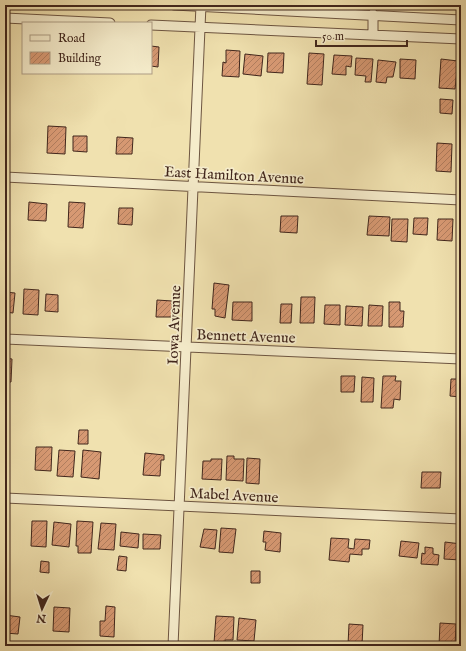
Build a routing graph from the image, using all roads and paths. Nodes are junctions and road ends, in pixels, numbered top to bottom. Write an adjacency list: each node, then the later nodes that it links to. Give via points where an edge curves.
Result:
1 (174, 5): 2 (street)
2 (202, 6): 3 (street); 8 (street, Iowa Avenue)
3 (373, 14): 5 (street); 9 (street)
4 (5, 18): 6 (street)
5 (461, 20)
6 (89, 22)
7 (152, 25): 8 (street)
8 (200, 27): 9 (street); 12 (street, Iowa Avenue)
9 (373, 35): 10 (street)
10 (461, 39)
11 (5, 177): 12 (street, East Hamilton Avenue)
12 (194, 187): 13 (street, East Hamilton Avenue); 15 (street, Iowa Avenue)
13 (461, 200)
14 (5, 339): 15 (street, Bennett Avenue)
15 (187, 347): 16 (street, Bennett Avenue); 18 (street, Iowa Avenue)
16 (461, 359)
17 (5, 498): 18 (street, Mabel Avenue)
18 (180, 507): 19 (street, Mabel Avenue); 20 (street, Iowa Avenue)
19 (461, 519)
20 (174, 646)

